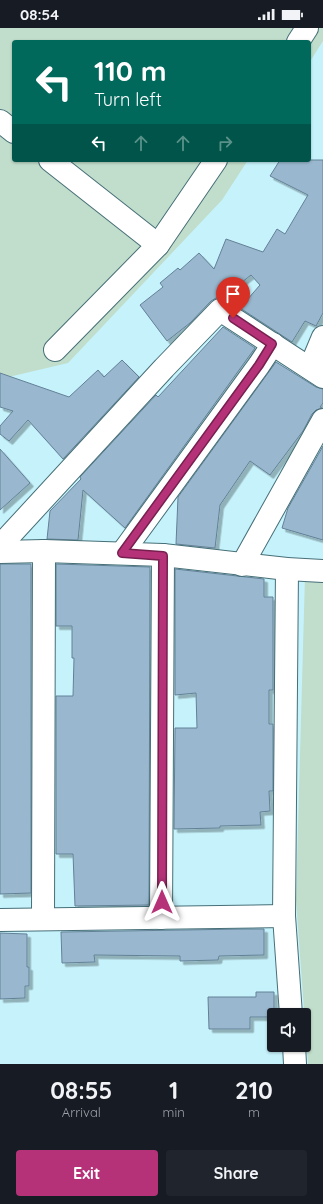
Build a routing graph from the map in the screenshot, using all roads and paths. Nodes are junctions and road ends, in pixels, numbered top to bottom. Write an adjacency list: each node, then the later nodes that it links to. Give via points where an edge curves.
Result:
1 (307, 28): 2 (street)
2 (299, 40)
3 (0, 121): 4 (street)
4 (12, 130)
5 (53, 162): 7 (street)
6 (215, 162): 7 (street)
7 (158, 245): 10 (street)
8 (323, 337): 11 (street)
9 (272, 344): 11 (street); 13 (street, via 220,310); 16 (street)
10 (55, 350)
11 (317, 372)
12 (323, 420): 18 (street)
13 (0, 546)
14 (44, 551): 15 (street); 16 (street); 23 (street)
15 (0, 552)
16 (122, 553): 17 (street)
17 (163, 556): 18 (street); 22 (street)
18 (242, 565): 19 (street)
19 (287, 569): 20 (street); 21 (street)
20 (323, 571)
21 (284, 916): 22 (street); 25 (street)
22 (162, 918): 23 (street)
23 (43, 919): 24 (street)
24 (0, 920)
25 (291, 1008)
26 (294, 1052): 27 (street)
27 (295, 1064)

